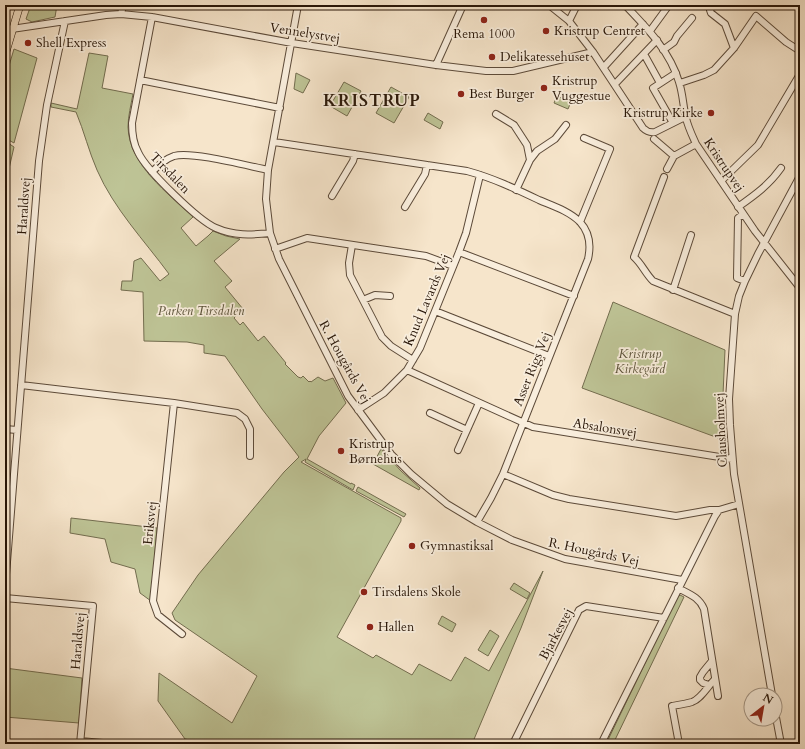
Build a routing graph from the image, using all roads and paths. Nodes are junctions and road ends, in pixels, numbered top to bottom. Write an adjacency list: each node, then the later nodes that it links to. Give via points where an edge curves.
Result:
1 (20, 5): 17 (main road)
2 (123, 5): 10 (street)
3 (298, 5): 20 (street, R. Hougårds Vej)
4 (464, 5): 27 (street)
5 (549, 5): 14 (street)
6 (577, 5): 14 (street)
7 (625, 5): 15 (street, Kristrupvej)
8 (669, 5): 18 (street)
9 (712, 5): 21 (street, via 711,13 725,24)
10 (121, 14): 11 (street, Vennelystvej); 13 (street, Vennelystvej)
11 (152, 17): 20 (street, Vennelystvej); 31 (street, Tirsdalen)
12 (692, 18): 22 (street, via 674,42)
13 (65, 21): 17 (street, Vennelystvej); 81 (street, Haraldsvej, via 47,105 39,161)
14 (569, 21): 24 (street)
15 (643, 24): 18 (street, Kristrupvej); 28 (street)
16 (5, 30): 17 (street, Vennelystvej)
17 (13, 30): 26 (main road)
18 (650, 31): 19 (street, Kristrupvej)
19 (657, 40): 22 (street, Kristrupvej); 25 (street)
20 (292, 43): 27 (street, Vennelystvej); 35 (street, R. Hougårds Vej)
21 (734, 48): 23 (street, via 756,16); 33 (street, via 714,70)
22 (663, 50): 29 (street, Kristrupvej)
23 (800, 51)
24 (593, 52): 27 (street, Vennelystvej, via 513,71 486,71); 28 (street)
25 (644, 54): 32 (street); 34 (street)
26 (5, 55)
27 (436, 65)
28 (604, 67): 34 (street)
29 (676, 74): 32 (street); 33 (street, Kristrupvej)
30 (800, 74): 55 (street, via 758,145)
31 (140, 80): 35 (street); 51 (street, Tirsdalen, via 132,123 132,138 143,162)
32 (660, 83): 38 (street, via 653,88)
33 (680, 83): 37 (street, Kristrupvej)
34 (615, 84): 38 (street, via 647,132 655,132)
35 (280, 108): 42 (street, R. Hougårds Vej)
36 (496, 114): 46 (street, via 514,125 527,145)
37 (686, 117): 38 (street); 43 (street, Kristrupvej)
38 (672, 123)
39 (566, 125): 46 (street)
40 (584, 138): 62 (street, via 610,149)
41 (654, 139): 45 (street)
42 (274, 142): 44 (street); 50 (street, R. Hougårds Vej)
43 (696, 144): 45 (street); 55 (street, Kristrupvej)
44 (355, 154): 47 (street); 58 (street)
45 (674, 156): 49 (street)
46 (530, 160): 57 (street)
47 (427, 165): 52 (street); 60 (street, via 425,174)
48 (781, 168): 59 (street, via 757,194)
49 (668, 169)
50 (268, 170): 51 (street, via 184,154 160,163); 63 (street, R. Hougårds Vej, via 266,199)
51 (152, 172): 63 (street, Tirsdalen, via 203,221 216,228 233,234)
52 (480, 175): 57 (street); 68 (street, Knud Lavards Vej)
53 (800, 176): 56 (street, Clausholmvej)
54 (664, 177): 72 (street, via 634,257 653,281)
55 (721, 180): 59 (street, Kristrupvej)
56 (798, 183): 65 (street, Clausholmvej)
57 (516, 190): 62 (street, via 564,211)
58 (332, 196)
59 (738, 206): 61 (street, Kristrupvej)
60 (405, 207)
61 (744, 214): 65 (street, Kristrupvej); 70 (street, via 738,218 737,278)
62 (580, 222): 74 (street, Asser Rigs Vej, via 588,236 590,251)
63 (270, 233): 67 (street, R. Hougårds Vej)
64 (691, 235): 72 (street)
65 (765, 242): 70 (street, Clausholmvej); 71 (street, Kristrupvej)
66 (352, 245): 67 (street, via 307,238); 69 (street, via 426,256); 75 (street, via 350,275)
67 (275, 248): 84 (street, R. Hougårds Vej, via 348,396)
68 (459, 252): 69 (street, Knud Lavards Vej); 74 (street)
69 (453, 266): 76 (street, Knud Lavards Vej)
70 (745, 281): 77 (street, Clausholmvej)
71 (800, 288)
72 (673, 290): 77 (street)
73 (390, 296): 75 (street, via 375,294)
74 (574, 296): 78 (street, Asser Rigs Vej)
75 (363, 300): 79 (street, via 382,337)
76 (435, 310): 78 (street); 79 (street, Knud Lavards Vej)
77 (735, 314): 92 (street, Clausholmvej, via 729,398)
78 (549, 356): 86 (street, Asser Rigs Vej)
79 (413, 360): 80 (street, Knud Lavards Vej)
80 (407, 370): 83 (street, Absalonsvej); 84 (street, Knud Lavards Vej, via 384,393)
81 (21, 385): 82 (street); 88 (street, Haraldsvej)
82 (174, 403): 91 (street, via 237,413 246,419 250,429); 102 (street, Eriksvej, via 153,601 158,615)
83 (479, 404): 86 (street, Absalonsvej); 89 (street)
84 (358, 410): 96 (street, R. Hougårds Vej, via 391,454 410,474 447,504)
85 (430, 413): 89 (street)
86 (522, 424): 92 (street, Absalonsvej); 93 (street, Asser Rigs Vej)
87 (5, 429): 88 (street)
88 (17, 430): 98 (street, Haraldsvej)
89 (467, 430): 90 (street)
90 (458, 450)
91 (250, 456)
92 (732, 459): 94 (street, Clausholmvej)
93 (503, 474): 95 (street, via 569,499 676,516); 96 (street, Asser Rigs Vej)
94 (739, 504): 95 (street); 106 (street, Clausholmvej)
95 (719, 510): 97 (street)
96 (477, 522): 97 (street, R. Hougårds Vej, via 512,540 565,559)
97 (682, 580): 99 (street)
98 (5, 587)
99 (678, 588): 101 (street); 103 (street, via 701,602)
100 (5, 598): 109 (street, Haraldsvej, via 93,606)
101 (664, 618): 111 (street, Bjarkesvej, via 586,606 579,610); 112 (street)
102 (182, 634)
103 (712, 661): 104 (street); 105 (street, via 700,677 703,683)
104 (715, 679): 105 (street); 107 (street)
105 (709, 685): 113 (street, via 693,702 672,706)
106 (771, 687)
107 (718, 696)
108 (777, 727): 114 (street)
109 (80, 743): 110 (street, Haraldsvej)
110 (114, 744)
111 (513, 744)
112 (602, 744)
113 (679, 744)
114 (780, 744)

